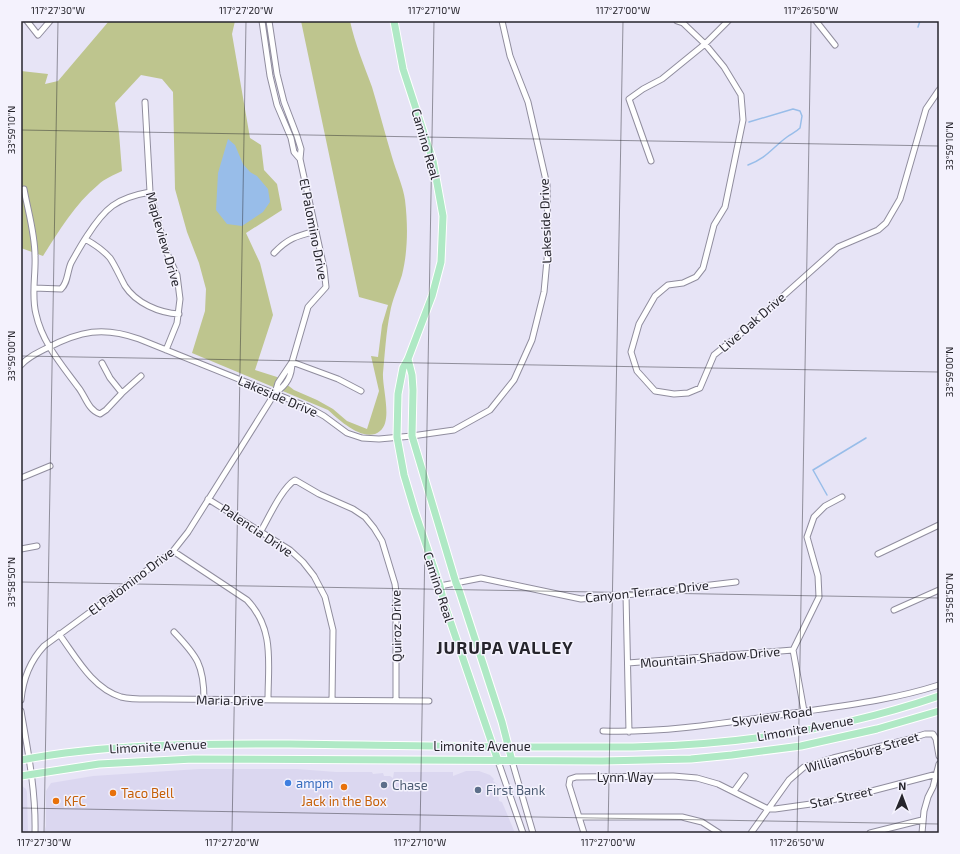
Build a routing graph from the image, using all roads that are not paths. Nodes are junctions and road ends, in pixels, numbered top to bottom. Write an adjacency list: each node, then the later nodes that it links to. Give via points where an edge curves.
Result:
1 (27, 21): 2 (street, via 38,35)
2 (50, 21)
3 (262, 21): 14 (street, El Palomino Drive, via 277,105 294,152)
4 (269, 21): 14 (street, El Palomino Drive, via 277,74 301,150)
5 (394, 21): 25 (main road, Camino Real, via 403,70 433,161 443,216 441,262 432,296)
6 (502, 21): 35 (street, Lakeside Drive, via 510,56 528,102 546,185 548,249 544,292 532,340 514,380 490,410 454,430)
7 (677, 21): 10 (street, Live Oak Drive, via 683,23)
8 (728, 21): 10 (street)
9 (816, 21): 11 (street)
10 (705, 44): 12 (street, Live Oak Drive, via 724,67 741,95 743,120 725,207 714,225 703,268 696,277 683,283 668,285 655,296 639,324 631,352 637,371 655,390 674,394 688,393 700,388 718,351 838,247 878,230 886,223 900,199 926,109); 15 (street, via 662,79 630,99)
11 (835, 45)
12 (939, 90)
13 (145, 102): 17 (street, Mapleview Drive)
14 (300, 159): 18 (street, El Palomino Drive)
15 (651, 161)
16 (24, 190): 21 (street, via 35,255)
17 (150, 192): 19 (street, via 128,197 112,205 102,214); 22 (street, Mapleview Drive, via 166,251 177,275)
18 (316, 231): 20 (street, via 295,236 283,243); 26 (street, El Palomino Drive, via 326,286 308,307)
19 (85, 239): 21 (street, via 61,289); 22 (street, via 109,257 126,287 138,299 155,309)
20 (274, 253)
21 (34, 288): 23 (street, via 35,313)
22 (179, 314): 24 (street, Mapleview Drive)
23 (49, 347): 24 (street, Lakeside Drive, via 76,334 101,331 127,335); 28 (street, Lakeside Drive); 33 (street, via 96,413 100,414 106,410)
24 (166, 350): 34 (street, Lakeside Drive)
25 (408, 359): 35 (main road, Camino Real, via 413,390); 36 (main road, Camino Real, via 403,368 398,394)
26 (292, 362): 29 (street, El Palomino Drive); 31 (street, El Palomino Drive); 32 (street, via 325,373)
27 (102, 363): 33 (street)
28 (21, 366)
29 (283, 374): 31 (street); 34 (street, El Palomino Drive)
30 (141, 376): 33 (street)
31 (290, 376): 34 (street, El Palomino Drive, via 285,386)
32 (362, 391)
33 (122, 393)
34 (275, 394): 36 (street, Lakeside Drive, via 318,412 347,433 379,440); 40 (street, El Palomino Drive)
35 (412, 436): 36 (street, Lakeside Drive); 48 (main road, Camino Real)
36 (397, 437): 49 (main road, Camino Real, via 406,483)
37 (50, 466): 38 (street)
38 (21, 478)
39 (842, 497): 55 (street, via 825,506 814,517 807,537 818,576 819,596)
40 (208, 499): 42 (street, Palencia Drive); 45 (street, El Palomino Drive)
41 (939, 525): 46 (street)
42 (261, 531): 62 (street, Palencia Drive, via 303,562 325,597 333,630); 63 (street, Quiroz Drive, via 285,490 295,480 353,509 374,528 382,541 395,584)
43 (37, 546): 44 (street)
44 (21, 549)
45 (173, 551): 54 (street, El Palomino Drive); 61 (street, via 248,600 257,611 267,635)
46 (878, 554)
47 (736, 582): 51 (street, Canyon Terrace Drive)
48 (456, 583): 49 (street, Canyon Terrace Drive); 51 (street, Canyon Terrace Drive, via 481,578 581,599); 71 (main road, Camino Real)
49 (440, 586): 70 (main road, Camino Real)
50 (939, 590): 52 (street)
51 (626, 595): 56 (street)
52 (894, 610)
53 (174, 632): 60 (street, via 198,661 203,678)
54 (59, 634): 59 (street, El Palomino Drive, via 44,646 33,660 24,680); 60 (street, Maria Drive, via 91,677 111,692 130,698)
55 (793, 650): 56 (street, Mountain Shadow Drive); 66 (street)
56 (628, 663): 69 (street)
57 (939, 685): 66 (street, Skyview Road, via 876,701)
58 (939, 696): 71 (main road, Limonite Avenue, via 873,715 810,728 722,741 634,747)
59 (21, 700)
60 (204, 700): 61 (street, Maria Drive)
61 (268, 700): 62 (street, Maria Drive)
62 (332, 700): 63 (street, Maria Drive)
63 (396, 701): 64 (street, Maria Drive)
64 (429, 701)
65 (21, 711): 73 (street)
66 (804, 711): 69 (street, Skyview Road, via 697,726)
67 (939, 711): 75 (main road, Limonite Avenue, via 845,737 732,755 647,761)
68 (603, 731): 69 (street, Skyview Road)
69 (629, 732)
70 (494, 747): 71 (main road, Limonite Avenue); 73 (main road, Limonite Avenue, via 182,744 93,750); 74 (main road, Camino Real)
71 (508, 747): 75 (main road, Camino Real)
72 (939, 756): 82 (street, Williamsburg Street, via 933,734 925,734 833,758 804,767 789,780)
73 (25, 759): 77 (street)
74 (498, 761): 75 (main road, Limonite Avenue); 77 (main road, Limonite Avenue, via 170,760 100,764); 86 (street, Camino Real)
75 (512, 761): 87 (street, Camino Real)
76 (939, 764): 78 (street)
77 (31, 774): 79 (main road, Limonite Avenue); 85 (street)
78 (937, 774): 82 (street, Star Street, via 826,801); 84 (street)
79 (21, 776)
80 (745, 776): 81 (street)
81 (734, 791): 82 (street, Lynn Way); 83 (street, Lynn Way, via 710,781 686,777 576,777 570,779 569,785)
82 (768, 809): 90 (street, Williamsburg Street)
83 (578, 817): 88 (street, Lynn Way); 89 (street, via 682,817 702,822)
84 (922, 820): 91 (street); 92 (street)
85 (34, 833)
86 (523, 833)
87 (533, 833)
88 (584, 833)
89 (719, 833)
90 (751, 833)
91 (870, 833)
92 (922, 833)

